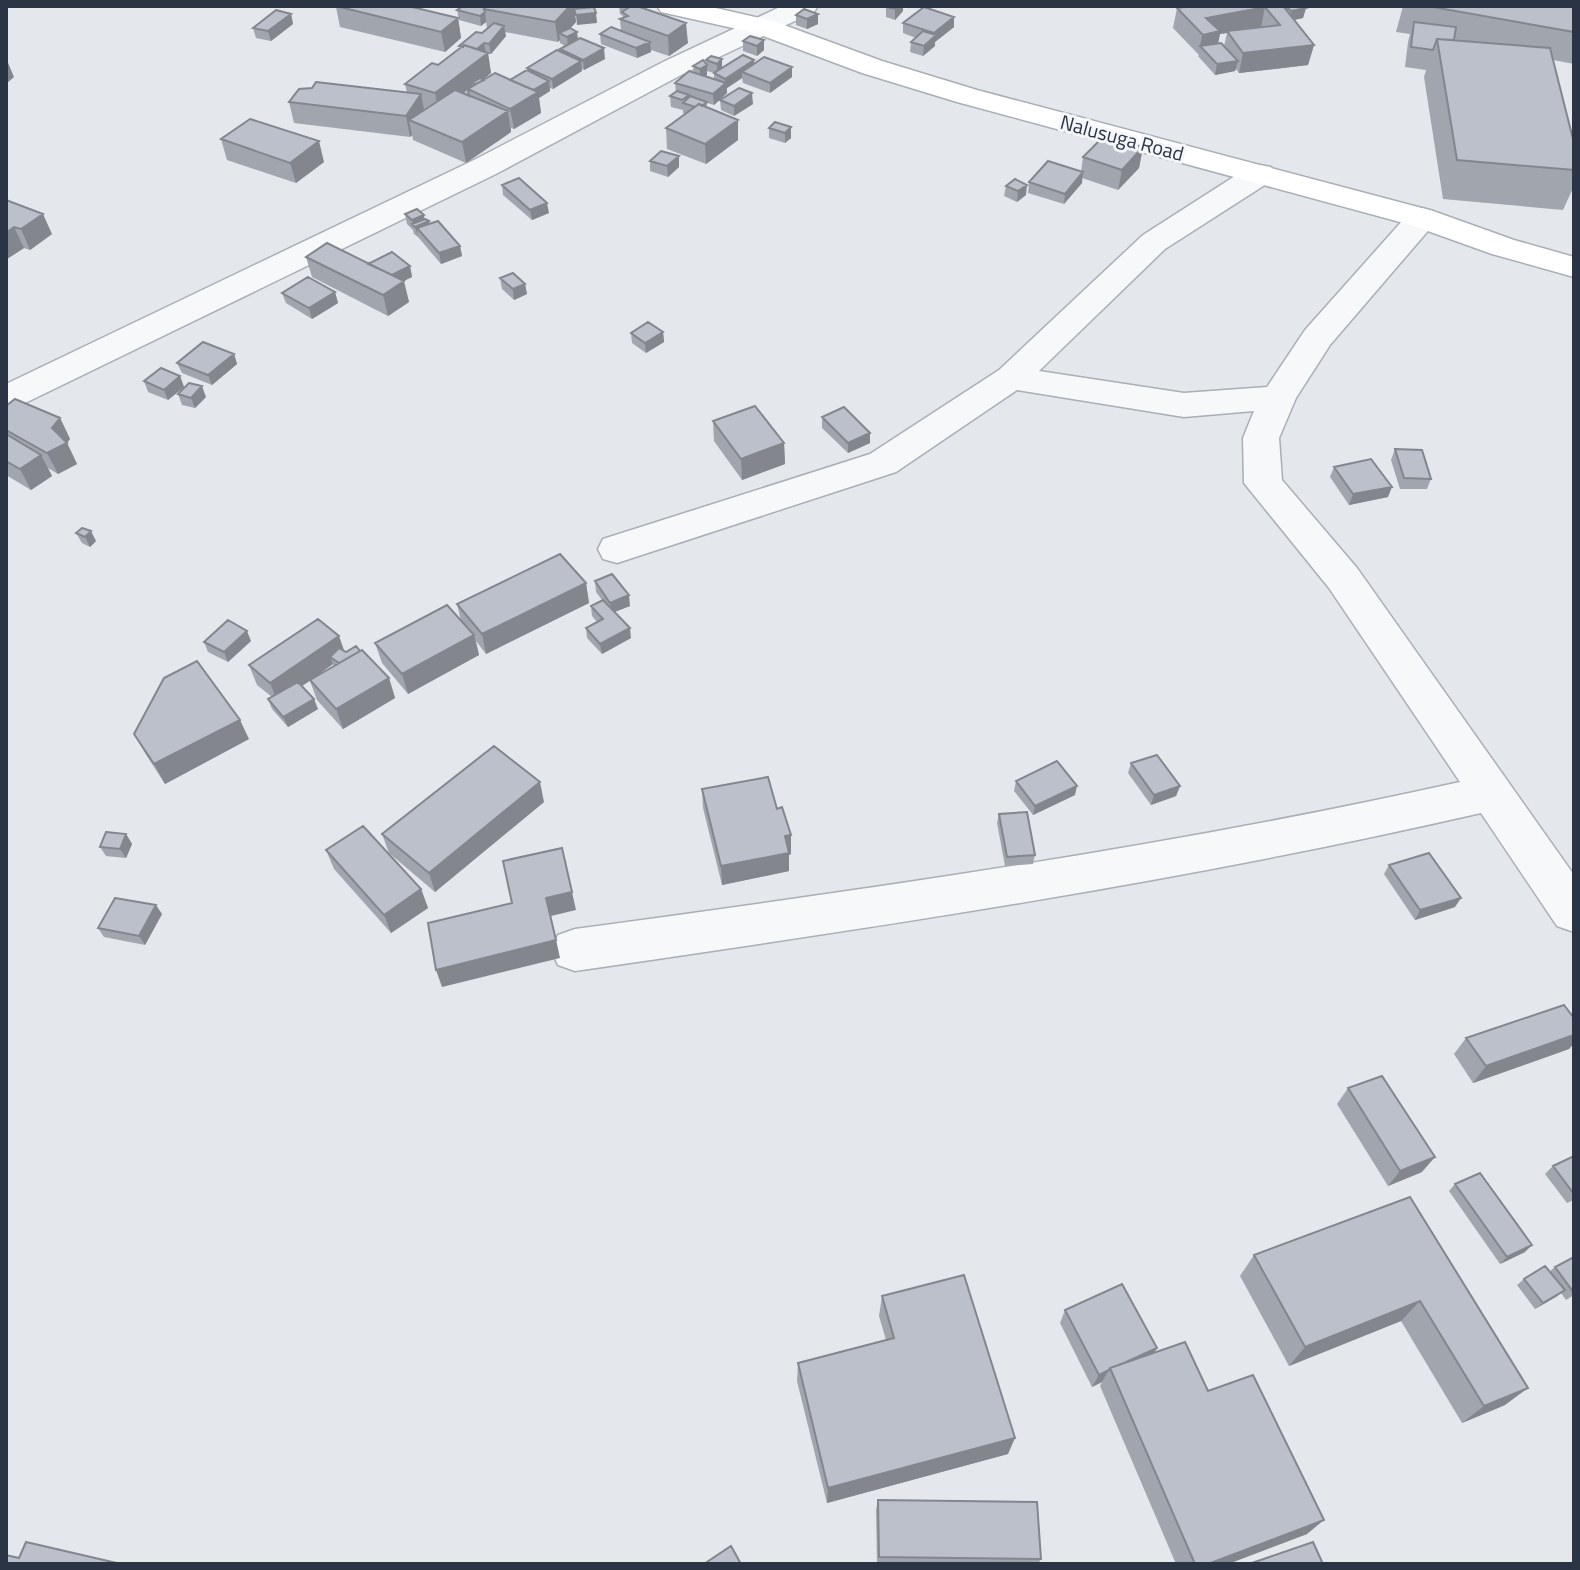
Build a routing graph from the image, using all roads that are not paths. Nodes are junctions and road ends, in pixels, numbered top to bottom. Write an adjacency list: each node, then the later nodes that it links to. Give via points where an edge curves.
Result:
1 (671, 6): 3 (street, Nalusuga Road)
2 (804, 6): 3 (street)
3 (763, 27): 4 (street, Nalusuga Road, via 953,92); 8 (street, via 403,208)
4 (1260, 174): 5 (street, Nalusuga Road); 7 (street, via 1154,242)
5 (1422, 218): 6 (street, Nalusuga Road); 9 (street, via 1317,338)
6 (1574, 267)
7 (1011, 378): 9 (street, via 1184,405); 10 (street, via 883,463)
8 (6, 398)
9 (1278, 398): 11 (street, via 1261,438 1263,483 1343,578)
10 (617, 549)
11 (1491, 793): 12 (street); 13 (street, via 1382,819 911,903)
12 (1574, 912)
13 (575, 950)

